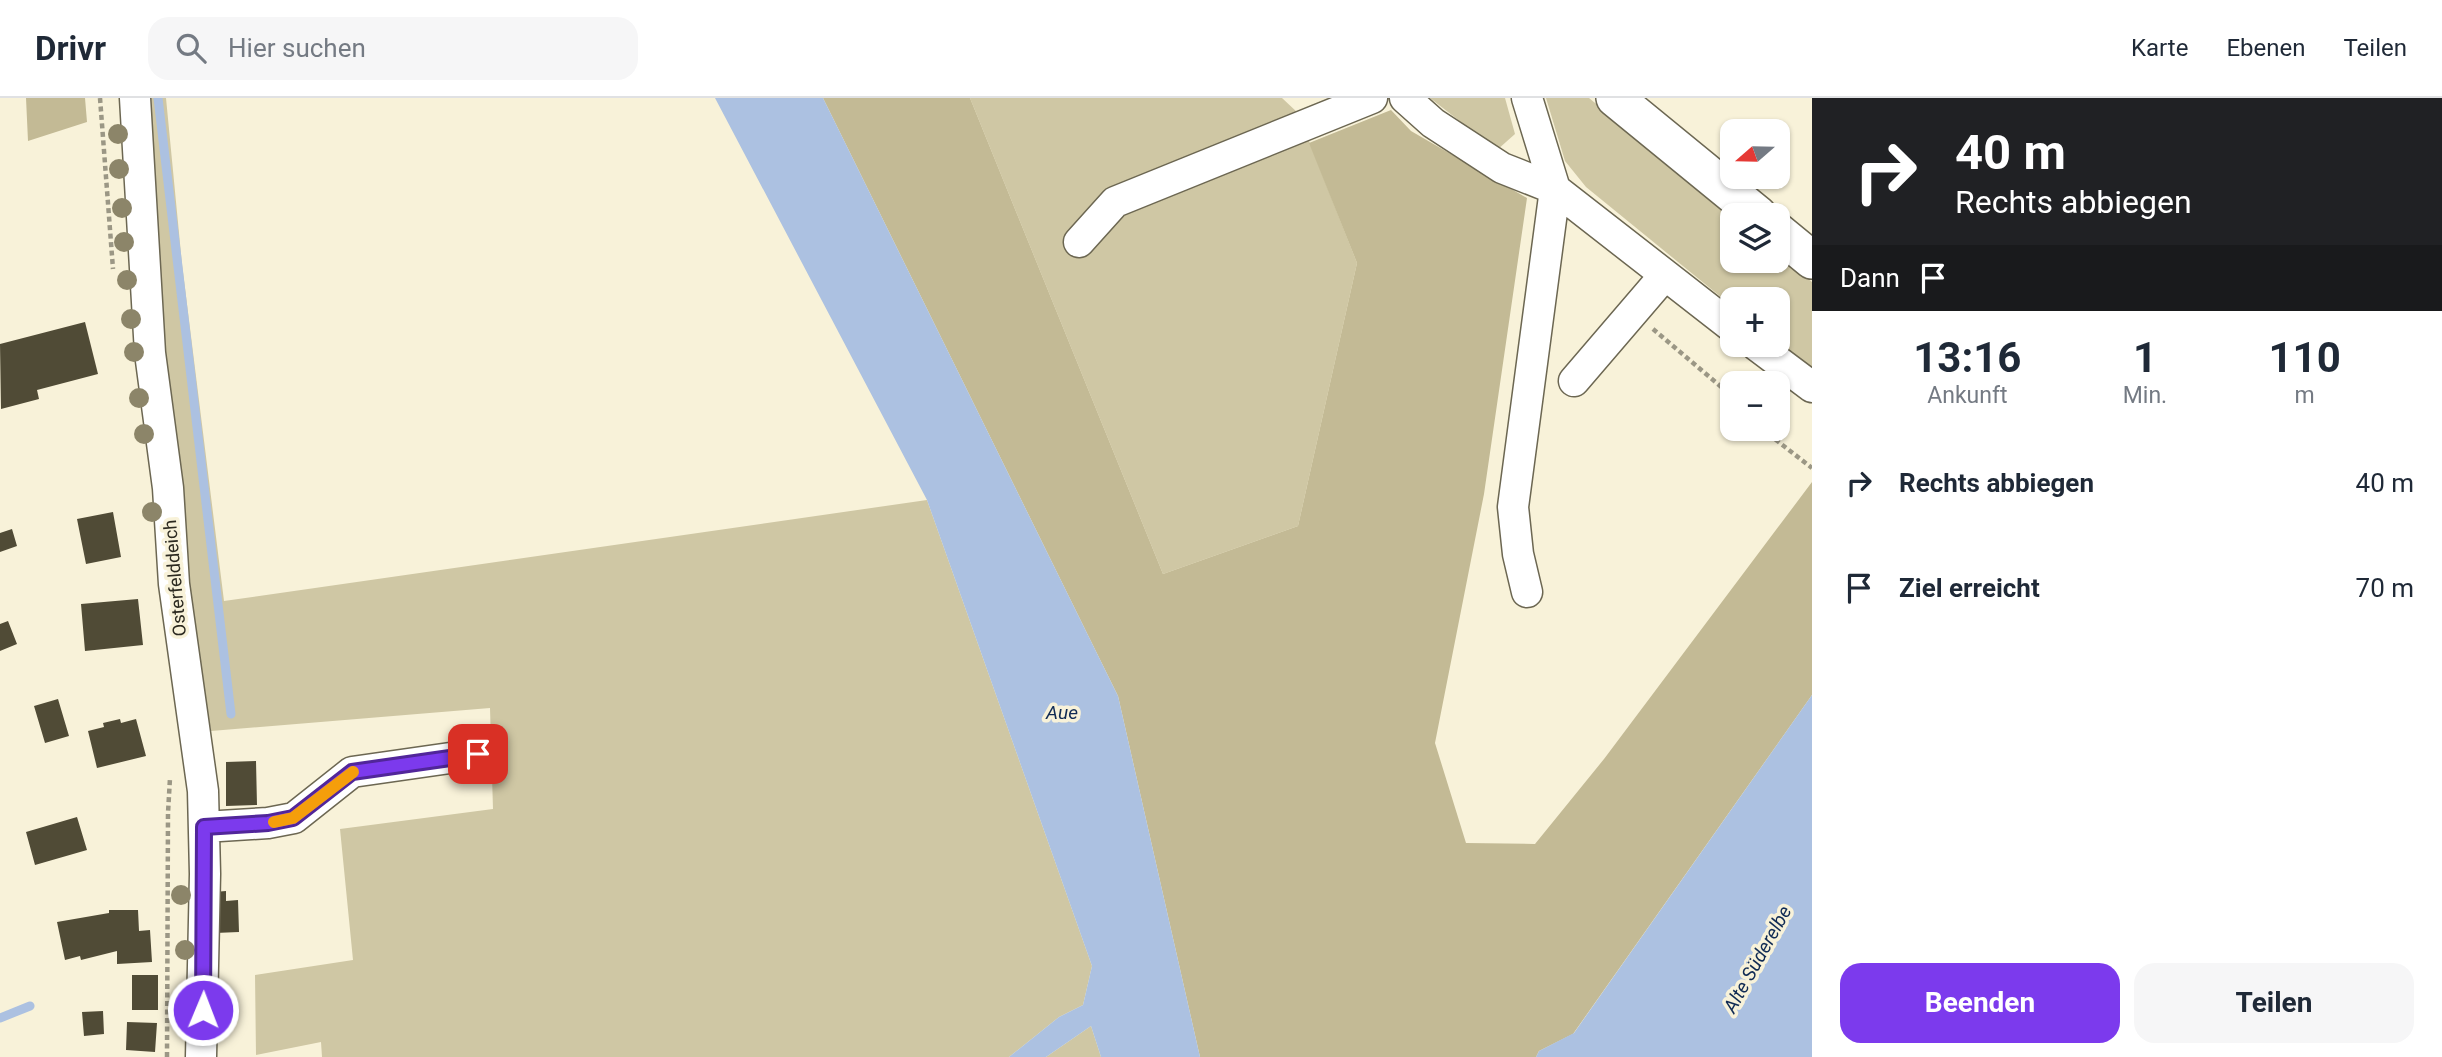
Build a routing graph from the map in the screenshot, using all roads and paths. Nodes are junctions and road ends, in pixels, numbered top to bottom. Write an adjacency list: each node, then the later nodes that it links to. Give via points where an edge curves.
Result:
1 (135, 98): 22 (street, Osterfelddeich, via 150,353)
2 (1372, 98): 8 (street, via 1115,202)
3 (1405, 98): 6 (street, via 1433,123 1502,168)
4 (1527, 98): 6 (street)
5 (1615, 98): 7 (main road)
6 (1555, 189): 11 (street); 20 (street, via 1513,507)
7 (1743, 203)
8 (1079, 242)
9 (1790, 242): 10 (main road)
10 (1812, 260)
11 (1664, 275): 12 (street); 13 (street)
12 (1633, 312): 15 (street); 16 (path)
13 (1720, 318)
14 (1772, 357): 17 (street)
15 (1574, 381)
16 (1720, 386)
17 (1812, 387)
18 (1777, 441): 19 (path)
19 (1812, 468)
20 (1527, 592)
21 (478, 754): 22 (street, via 352,772 293,818)
22 (204, 827): 23 (street, Osterfelddeich)
23 (201, 1057)

